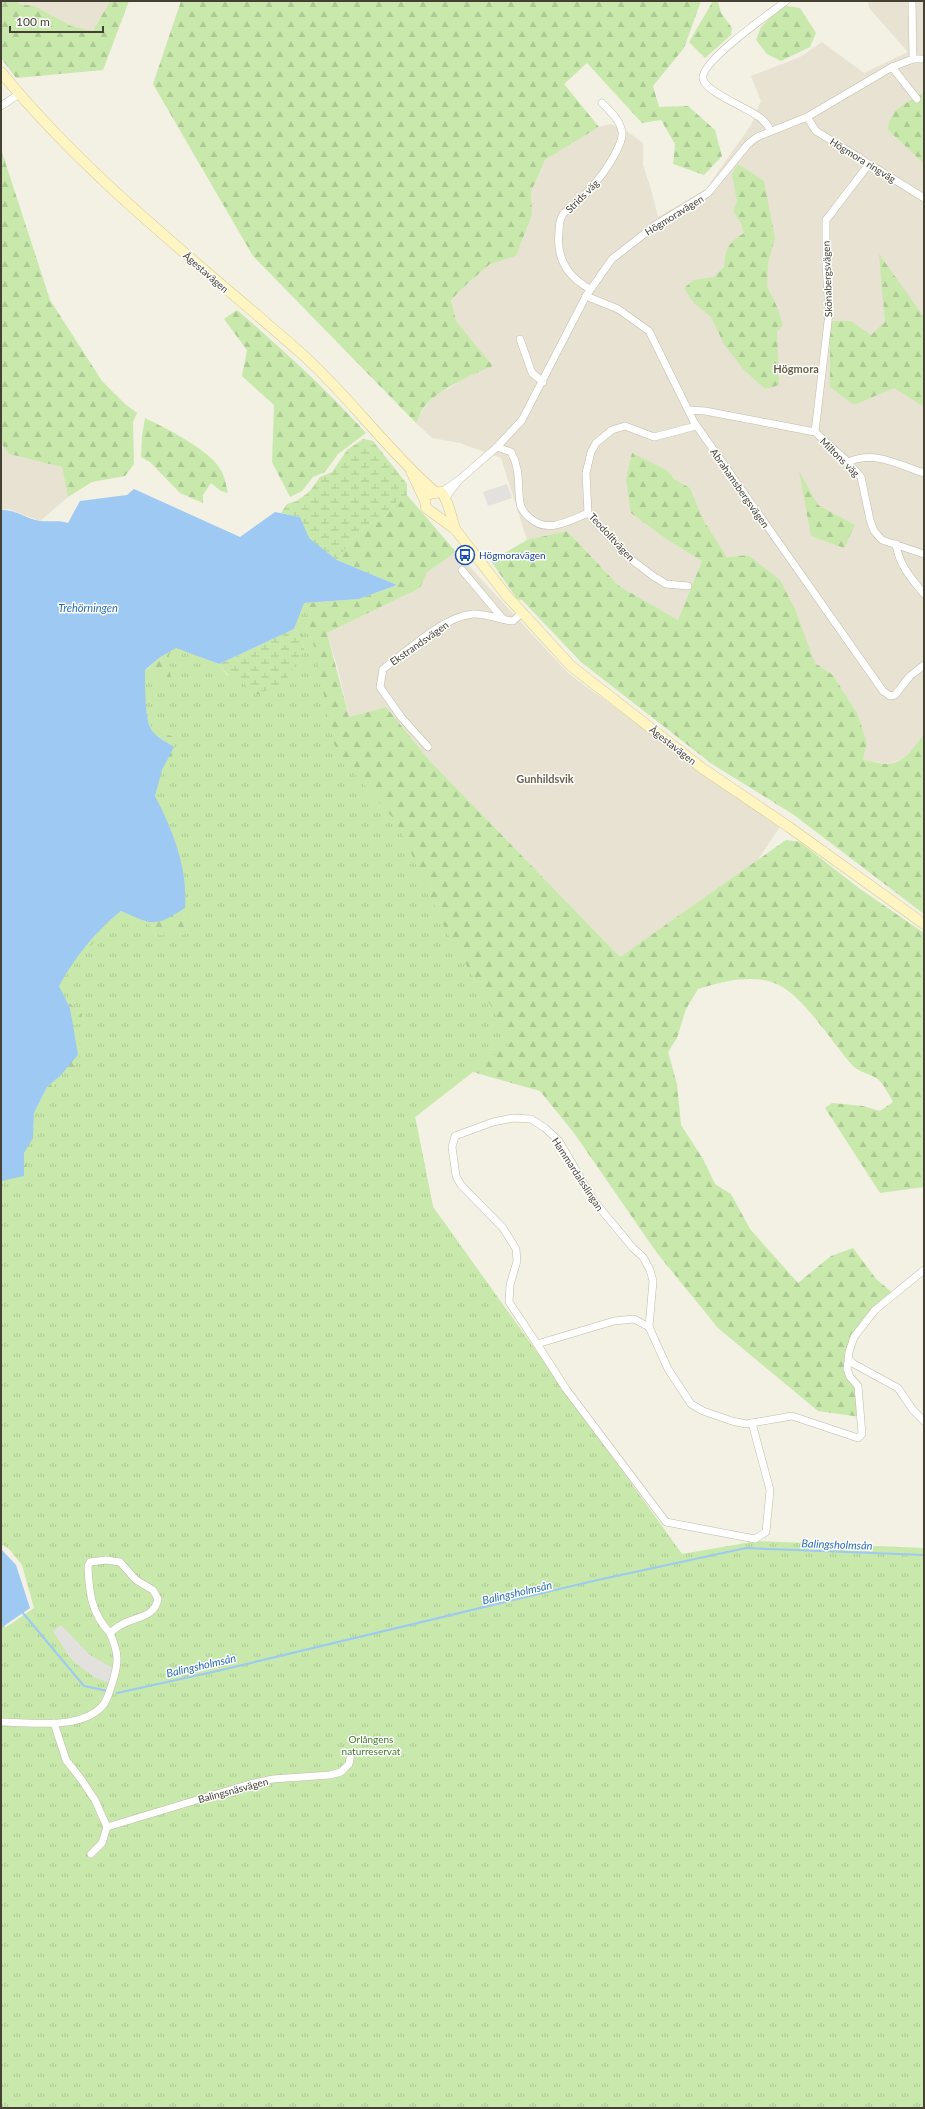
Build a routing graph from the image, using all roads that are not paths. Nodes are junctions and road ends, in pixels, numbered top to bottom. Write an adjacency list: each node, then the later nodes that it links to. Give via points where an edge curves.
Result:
1 (786, 1): 12 (street, via 734,41 704,71 703,79 721,96 756,115)
2 (912, 1): 3 (street)
3 (913, 59): 4 (street); 5 (street, Högmoravägen)
4 (924, 59)
5 (892, 67): 8 (street); 11 (street, Högmoravägen)
6 (1, 72): 7 (main road, Ågestavägen)
7 (19, 94): 10 (street); 24 (main road, Ågestavägen, via 73,152 148,222 302,355 367,420)
8 (917, 99)
9 (602, 103): 15 (street, Strids väg, via 618,120 622,133 621,140 598,182 563,214 558,238 560,254 569,272 578,282)
10 (1, 106)
11 (807, 117): 12 (street, Högmoravägen); 13 (street, Högmora ringväg, via 816,131)
12 (770, 130): 15 (street, Högmoravägen, via 748,144 708,193 658,224 612,259)
13 (869, 164): 14 (street, Högmora ringväg); 21 (street, Skönabergsvägen, via 826,220 829,313)
14 (924, 198)
15 (590, 289): 16 (street, Högmoravägen)
16 (586, 296): 18 (street, Högmoravägen); 19 (street, Abrahamsbergsvägen, via 618,309 649,331)
17 (520, 339): 18 (street, via 532,373)
18 (543, 382): 22 (street, Högmoravägen, via 522,420)
19 (688, 410): 20 (street, Abrahamsbergsvägen); 21 (street, Miltons väg, via 706,411)
20 (696, 426): 29 (street, Teodolitvägen, via 654,437 635,429 620,427 604,436 591,452 586,466); 38 (street, Abrahamsbergsvägen, via 887,695 895,695 910,676)
21 (815, 432): 23 (street, Miltons väg)
22 (498, 447): 26 (street, Högmoravägen); 29 (street, via 511,452 517,463 520,506 534,522 550,527)
23 (848, 462): 25 (street, via 873,457); 31 (street, Miltons väg, via 861,477 874,531 882,540)
24 (411, 471): 26 (main road, Ågestavägen); 27 (main road, Ågestavägen)
25 (924, 473)
26 (442, 496): 27 (main road, via 430,493); 28 (main road, via 445,509 441,513); 30 (main road, Ågestavägen)
27 (425, 500): 28 (main road, Ågestavägen, via 428,511)
28 (435, 513): 30 (main road, Ågestavägen)
29 (588, 513): 34 (street, Teodolitvägen, via 623,552 643,569 666,584)
30 (456, 529): 36 (main road, Ågestavägen)
31 (896, 544): 32 (street, Miltons väg); 35 (street, via 898,558)
32 (924, 554)
33 (462, 570): 37 (street)
34 (688, 586)
35 (924, 594)
36 (522, 613): 37 (street, Ekstrandsvägen, via 513,621); 40 (main road, Ågestavägen, via 571,666 702,768)
37 (503, 620): 39 (street, Ekstrandsvägen, via 472,614 454,619 383,668 380,687 401,717)
38 (924, 665)
39 (428, 747)
40 (924, 924)
41 (924, 1270): 44 (street, Hammardalsslingan, via 875,1310 854,1337)
42 (649, 1327): 43 (street, via 634,1319 614,1321); 43 (street, Hammardalsslingan, via 652,1281 643,1257 594,1201 559,1142 531,1119 513,1118 493,1122 455,1136 452,1148 456,1176 461,1185 502,1228 516,1249 517,1261 508,1302); 46 (street, Hammardalsslingan, via 668,1369 691,1404 732,1421)
43 (537, 1344): 46 (street, Hammardalsslingan, via 566,1389 666,1522 755,1539 766,1532 770,1490)
44 (849, 1360): 45 (street, via 898,1388); 46 (street, Hammardalsslingan, via 847,1369 858,1386 860,1399 862,1434 858,1438 792,1416)
45 (924, 1421)
46 (752, 1423)
47 (110, 1633): 47 (street, via 102,1624 89,1596 90,1562 120,1562 136,1580 153,1590 158,1599 157,1605 149,1614 123,1623); 49 (street, via 116,1647 118,1664 104,1704 89,1716 70,1722)
48 (1, 1722): 49 (street)
49 (54, 1723): 51 (street, via 66,1760 91,1795)
50 (351, 1754): 51 (street, Balingsnäsvägen, via 349,1764 336,1774 273,1779 250,1784)
51 (107, 1827): 52 (street, via 102,1843)
52 (91, 1854)

